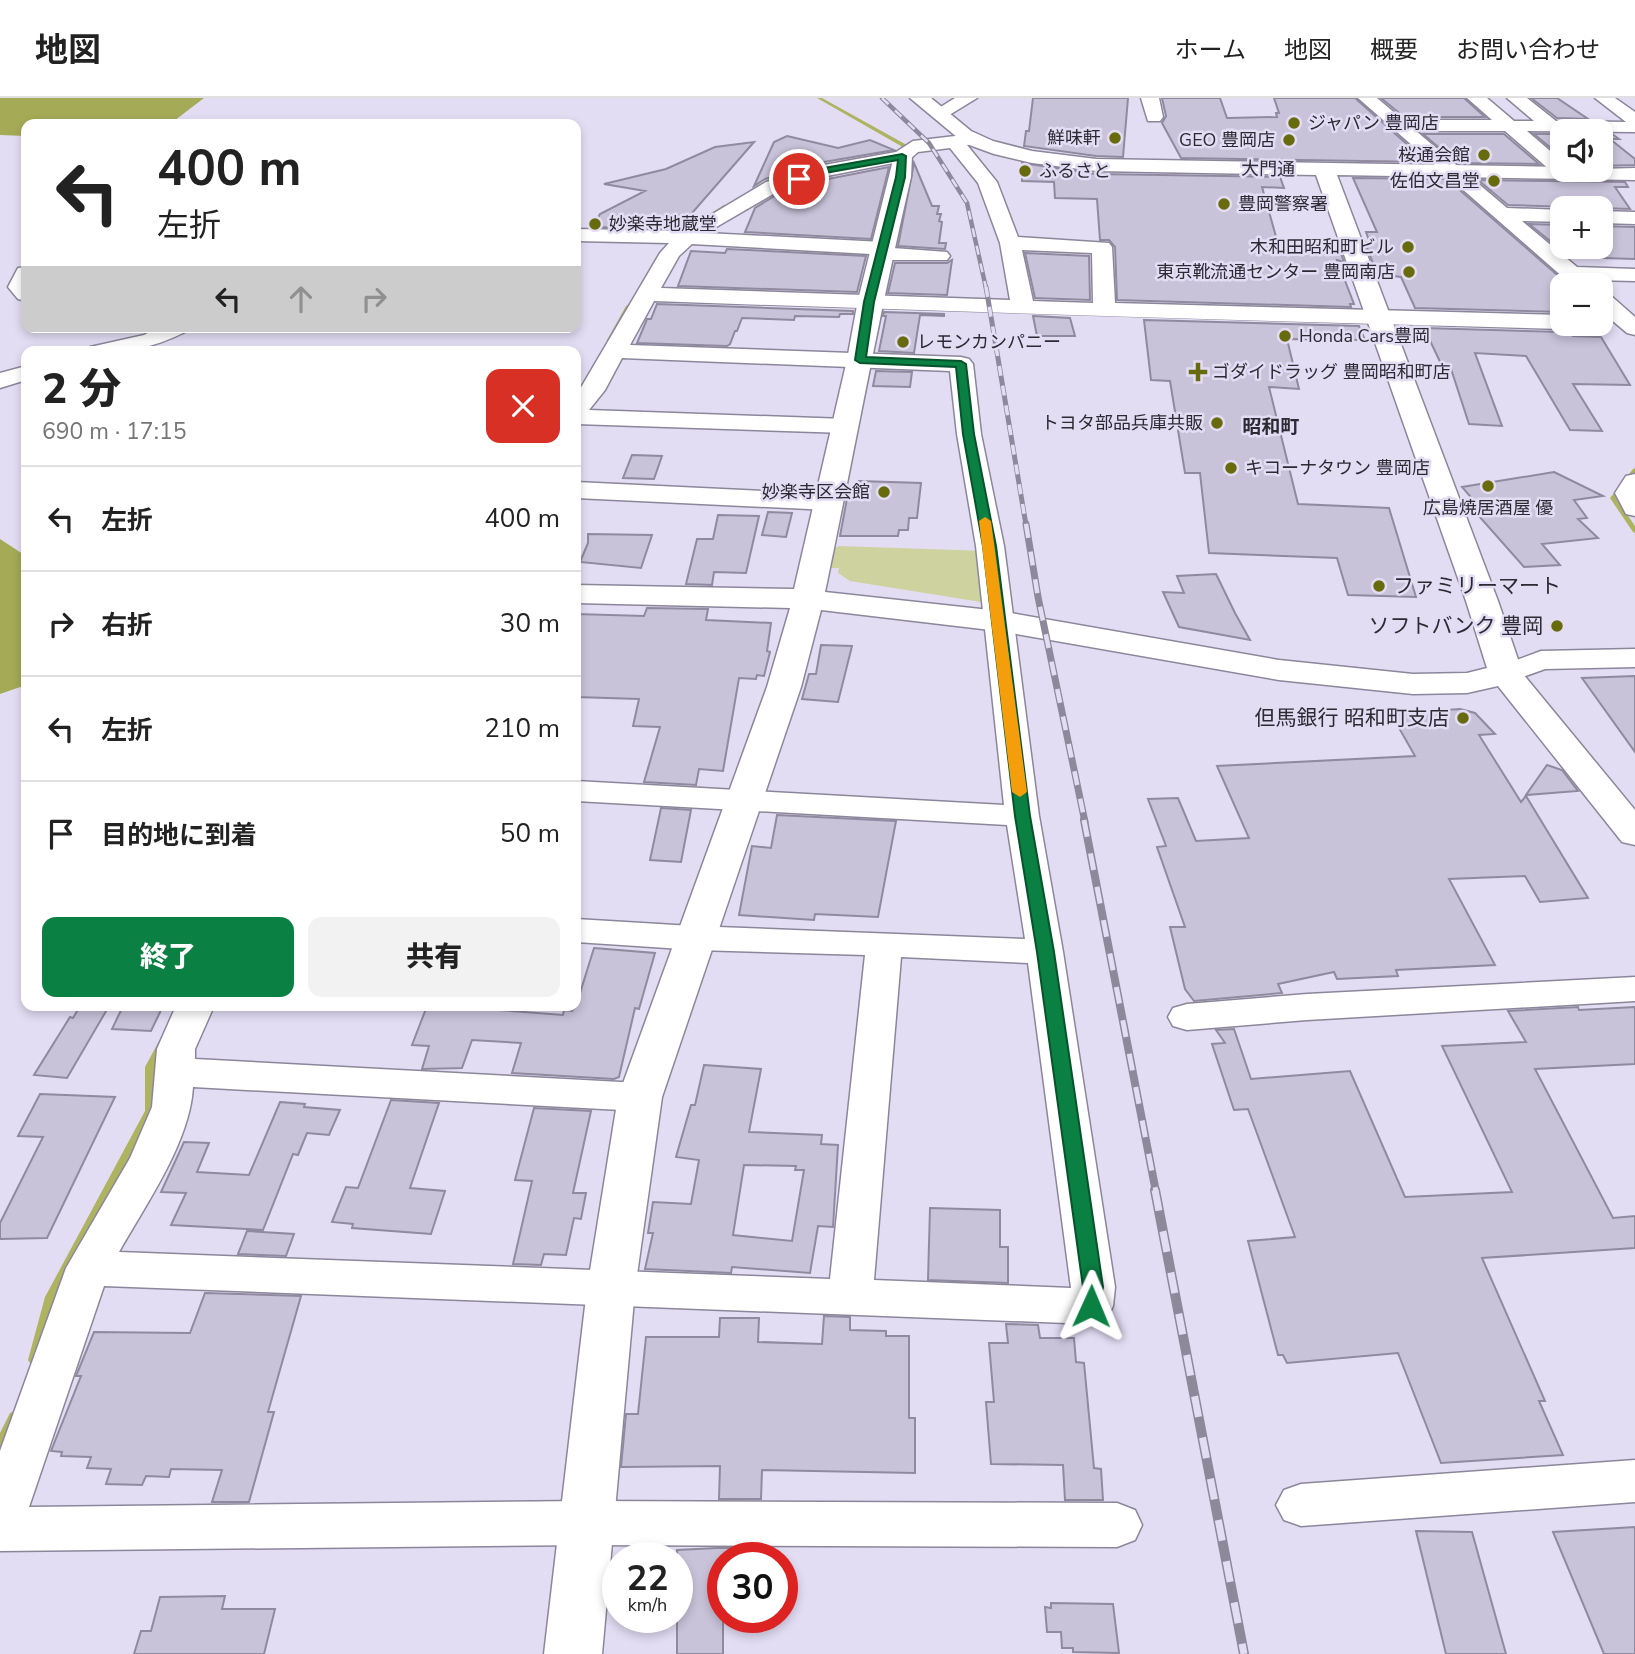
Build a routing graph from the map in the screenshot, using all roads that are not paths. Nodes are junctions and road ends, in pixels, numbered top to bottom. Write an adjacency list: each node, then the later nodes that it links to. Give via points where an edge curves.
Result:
1 (919, 98): 9 (street, 大門通)
2 (968, 98): 9 (street)
3 (1150, 98): 11 (street)
4 (1367, 98): 12 (street)
5 (1475, 98): 15 (street)
6 (1516, 98): 13 (street)
7 (1604, 98): 10 (street)
8 (1446, 105): 14 (street)
9 (940, 113): 19 (street, 大門通)
10 (1630, 114)
11 (1154, 117)
12 (1398, 125): 14 (street); 23 (street)
13 (1550, 125)
14 (1470, 126): 15 (street)
15 (1510, 127): 18 (street); 21 (street)
16 (1613, 127): 17 (street)
17 (1635, 127)
18 (1550, 128)
19 (963, 140): 20 (street, via 913,147); 22 (street, 大門通, via 1096,165); 33 (street, via 987,182)
20 (902, 156): 32 (street, via 773,186); 34 (street)
21 (1550, 160)
22 (1325, 171): 23 (street, 大門通); 44 (street)
23 (1451, 171): 24 (street, 大門通); 27 (street)
24 (1550, 173)
25 (1613, 174): 26 (street, 大門通)
26 (1635, 174)
27 (1501, 214): 29 (street); 36 (street)
28 (1613, 214): 30 (street)
29 (1550, 216)
30 (1635, 218)
31 (581, 235): 32 (street)
32 (688, 238): 34 (street); 39 (street, via 670,253)
33 (1010, 243): 41 (street); 43 (street, via 1102,247)
34 (882, 251): 35 (street); 40 (street)
35 (940, 256)
36 (1571, 273)
37 (1635, 275): 38 (street)
38 (1613, 277)
39 (647, 294): 40 (street); 50 (street)
40 (869, 301): 41 (street); 51 (street)
41 (1023, 308): 43 (street)
42 (1613, 309): 47 (street)
43 (1104, 310): 44 (street)
44 (1377, 316): 45 (street); 65 (street)
45 (1550, 322)
46 (1613, 324): 47 (street)
47 (1633, 325)
48 (165, 333): 49 (street)
49 (124, 346)
50 (615, 351): 51 (street); 54 (street)
51 (860, 360): 56 (street); 63 (street, via 961,364)
52 (21, 375): 53 (street)
53 (0, 381)
54 (581, 405)
55 (581, 417): 56 (street)
56 (846, 426): 59 (street)
57 (1635, 482): 60 (street, via 1628,493)
58 (581, 490): 59 (street)
59 (829, 502): 62 (street)
60 (1635, 508)
61 (581, 594): 62 (street)
62 (808, 599): 63 (street); 67 (street)
63 (999, 621): 65 (street, via 1279,670 1374,680 1467,683); 68 (street)
64 (1635, 658): 65 (street, via 1541,660)
65 (1506, 674): 69 (street)
66 (581, 791): 67 (street)
67 (745, 801): 68 (street); 71 (street)
68 (1023, 816): 73 (street)
69 (1635, 834)
70 (581, 930): 71 (street)
71 (697, 937): 72 (street); 78 (street)
72 (884, 945): 73 (street); 81 (street)
73 (1045, 952): 81 (street, via 1093,1287 1091,1306)
74 (1635, 989): 76 (street)
75 (193, 1011): 77 (street, via 176,1049)
76 (1187, 1017)
77 (173, 1072): 78 (street); 79 (street, via 172,1107)
78 (640, 1097): 80 (street)
79 (88, 1268): 80 (street); 84 (street)
80 (611, 1289): 81 (street); 85 (street)
81 (850, 1298)
82 (1635, 1482): 83 (street)
83 (1301, 1505)
84 (0, 1520)
85 (585, 1523): 86 (street); 87 (street); 88 (street)
86 (1117, 1525)
87 (0, 1528)
88 (573, 1654)

